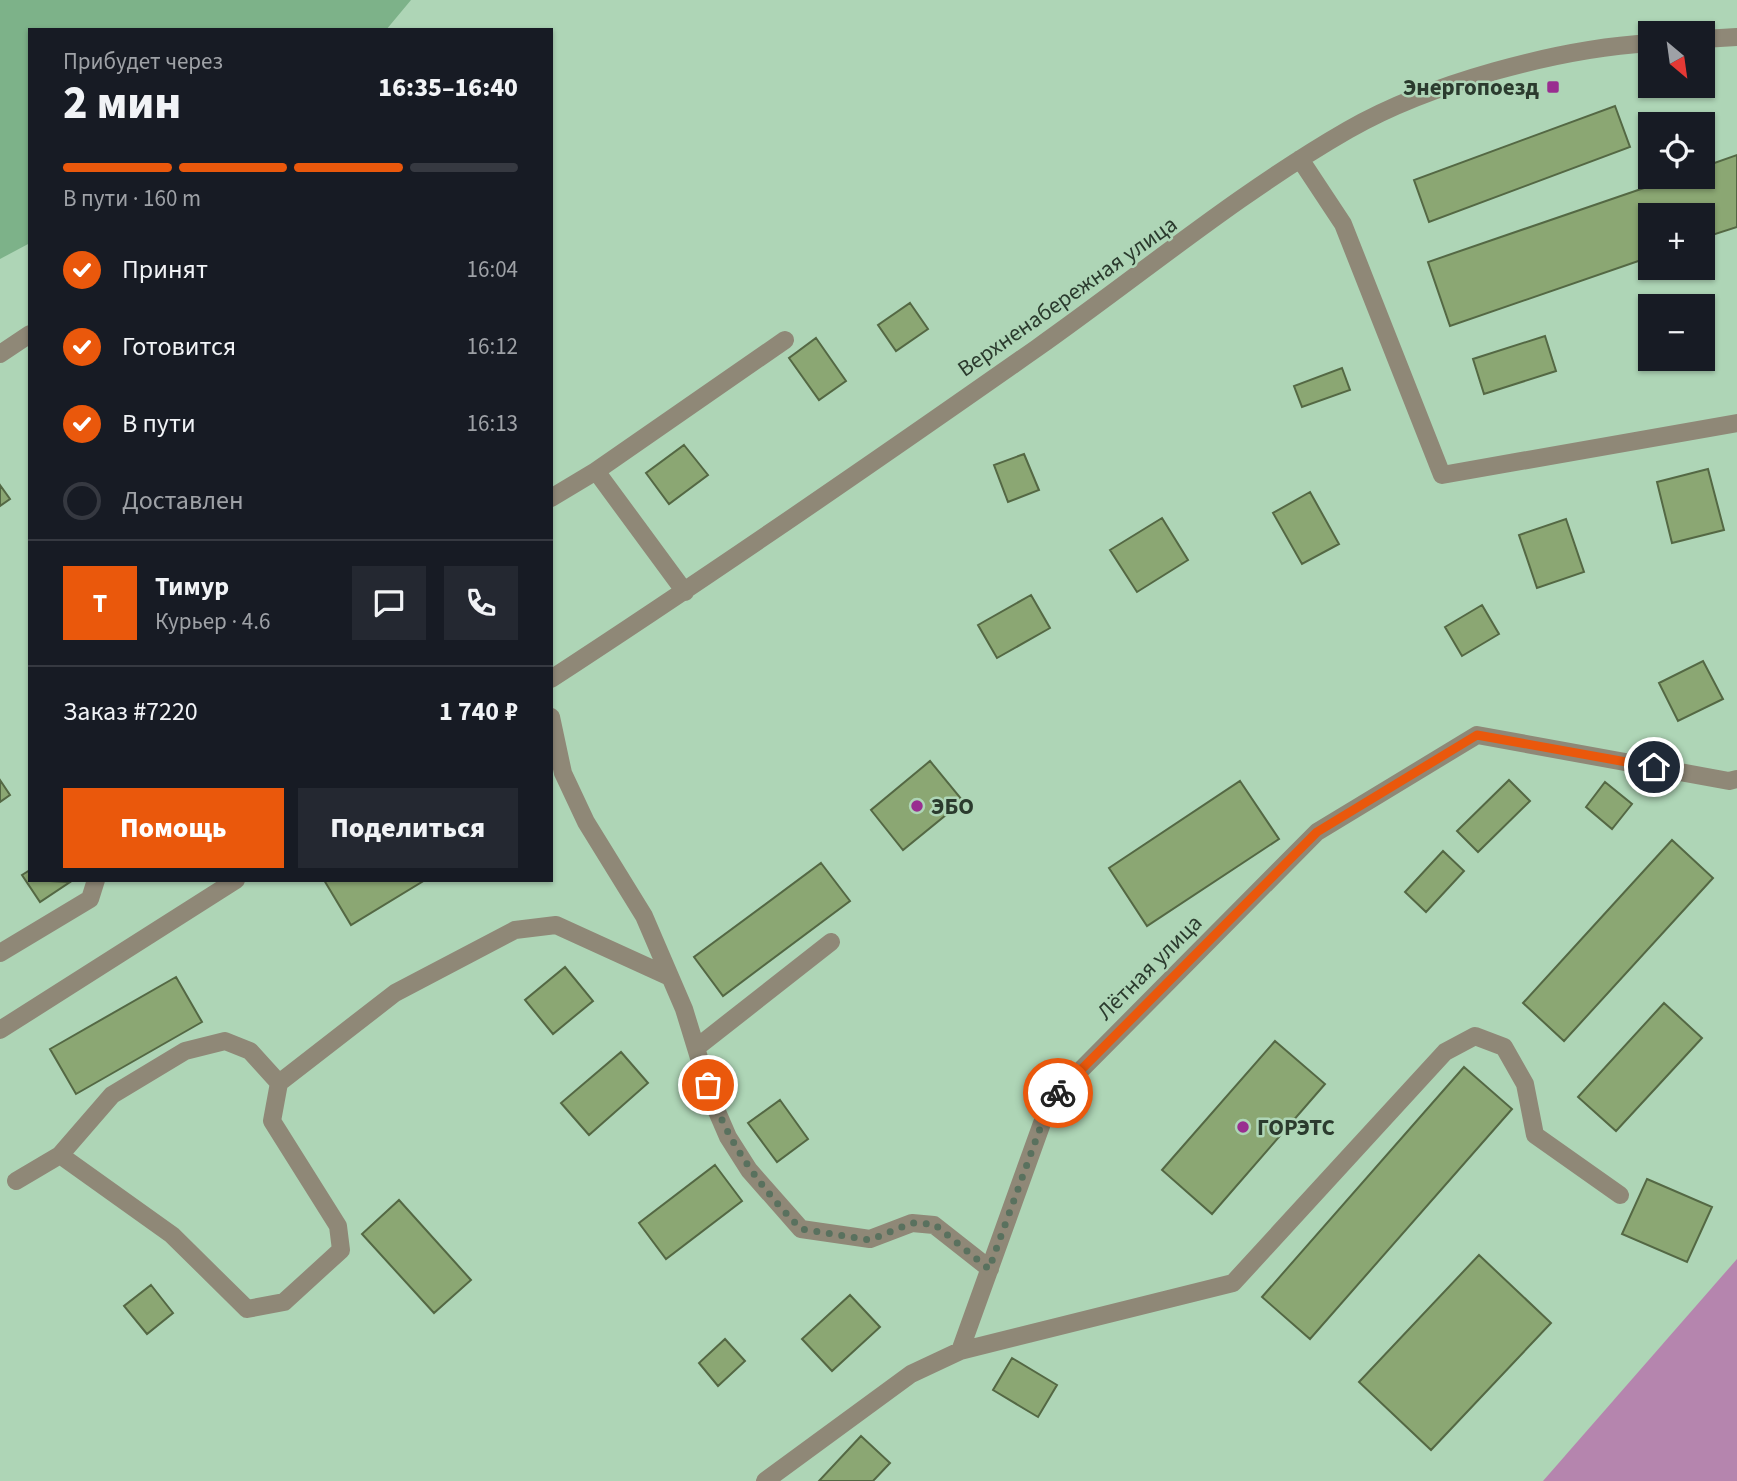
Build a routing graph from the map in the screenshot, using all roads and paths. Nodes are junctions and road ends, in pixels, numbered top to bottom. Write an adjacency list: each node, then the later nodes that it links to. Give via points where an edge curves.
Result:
1 (1737, 37): 2 (street)
2 (1715, 38)
3 (1638, 45): 4 (street, Верхненабережная улица, via 1507,67 1417,98 1351,128)
4 (1300, 159): 8 (street, via 1343,224 1442,475); 11 (street, Верхненабережная улица, via 1038,348)
5 (28, 335): 7 (street)
6 (785, 340): 9 (street)
7 (0, 354)
8 (1737, 423)
9 (596, 471): 10 (street); 11 (street)
10 (553, 497)
11 (685, 592): 12 (street, Верхненабережная улица)
12 (553, 678)
13 (553, 726): 19 (street, via 563,773 586,822 644,916)
14 (1737, 779): 26 (street, Лётная улица, via 1477,735 1317,832 1050,1101)
15 (95, 882): 18 (street, via 90,899)
16 (233, 882): 20 (street)
17 (831, 942): 21 (street)
18 (0, 953)
19 (670, 977): 21 (street); 22 (street, via 556,925 515,930 395,993)
20 (0, 1030)
21 (696, 1048): 26 (street, via 728,1137 749,1170 801,1229 870,1240 912,1223 934,1224)
22 (279, 1083): 23 (street, via 250,1051 225,1041 185,1051 112,1095); 23 (street, via 272,1121 338,1226 341,1250 284,1302 247,1309 172,1235)
23 (60, 1155): 24 (street)
24 (16, 1181)
25 (1620, 1195): 27 (street, via 1535,1135 1525,1084 1504,1047 1475,1036 1446,1052 1233,1283)
26 (989, 1269): 27 (street, Лётная улица)
27 (960, 1351): 28 (street, via 911,1374)
28 (765, 1481)

